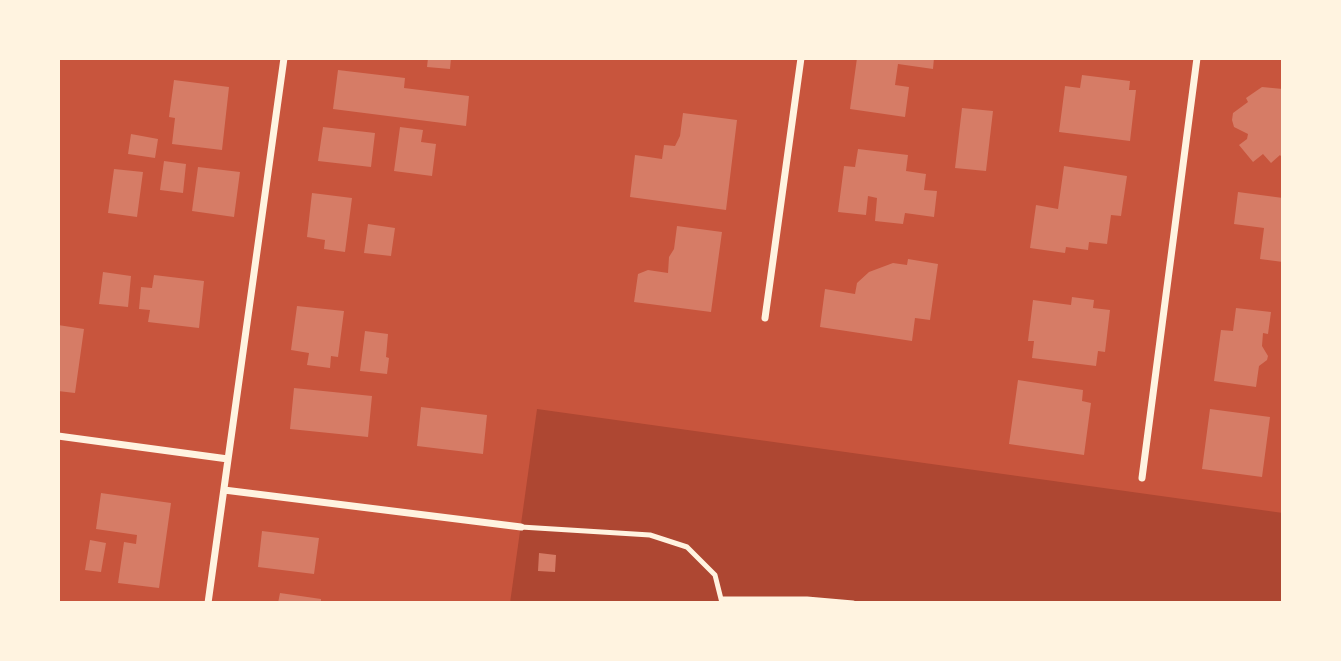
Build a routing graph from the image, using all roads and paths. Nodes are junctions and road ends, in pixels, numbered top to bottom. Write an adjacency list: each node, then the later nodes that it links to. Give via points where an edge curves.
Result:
1 (284, 58): 6 (street)
2 (800, 58): 4 (street)
3 (1197, 58): 7 (street)
4 (765, 318)
5 (58, 436): 6 (street)
6 (228, 459): 8 (street)
7 (1142, 478)
8 (224, 490): 9 (street); 11 (street)
9 (521, 527): 10 (lane, via 650,535 687,547 715,575)
10 (721, 601): 12 (lane)
11 (208, 603)
12 (853, 603)

